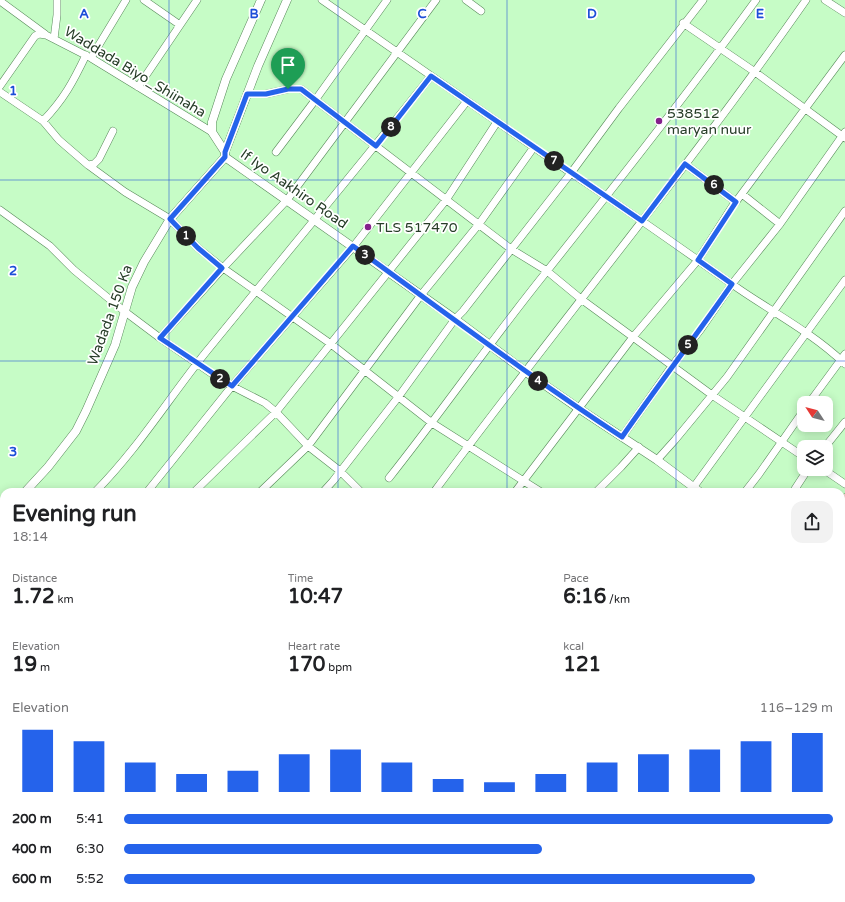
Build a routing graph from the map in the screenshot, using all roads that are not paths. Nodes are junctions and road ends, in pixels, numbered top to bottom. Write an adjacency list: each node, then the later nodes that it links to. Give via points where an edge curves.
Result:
1 (57, 0): 22 (street)
2 (126, 0): 26 (street)
3 (144, 0): 19 (street)
4 (197, 0): 19 (street)
5 (261, 0): 40 (street, via 226,79 214,116)
6 (287, 0): 32 (street, Wadada 150 Ka)
7 (387, 0): 20 (street)
8 (436, 0): 24 (street)
9 (466, 0): 16 (street)
10 (703, 0): 18 (street)
11 (756, 0): 23 (street)
12 (806, 0): 27 (street)
13 (826, 0): 17 (street)
14 (0, 1): 21 (street)
15 (327, 1): 20 (street)
16 (481, 11)
17 (845, 13)
18 (684, 23): 23 (street); 49 (street)
19 (180, 25): 30 (street)
20 (365, 31): 24 (street); 33 (street)
21 (46, 35): 22 (street, Waddada Biyo_Shiinaha); 29 (street, Waddada Biyo_Shiinaha, via 35,36)
22 (54, 39): 26 (street, Waddada Biyo_Shiinaha)
23 (720, 49): 27 (street); 51 (street)
24 (398, 53): 28 (street); 37 (street)
25 (845, 56): 35 (street)
26 (89, 57): 30 (street, Waddada Biyo_Shiinaha); 36 (street, via 57,107)
27 (755, 72): 35 (street); 47 (street)
28 (431, 76): 34 (street); 42 (street)
29 (0, 86)
30 (138, 87): 40 (street, Waddada Biyo_Shiinaha)
31 (0, 92): 36 (street)
32 (247, 94): 33 (street, via 301,89); 45 (street, Wadada 150 Ka)
33 (316, 99): 37 (street); 44 (street)
34 (467, 101): 38 (street); 48 (street)
35 (806, 109): 41 (street); 50 (street)
36 (43, 120): 46 (street, via 59,140)
37 (345, 122): 42 (street); 52 (street)
38 (497, 122): 43 (street); 53 (street)
39 (113, 131): 46 (street, via 99,159 94,164)
40 (212, 132): 45 (street)
41 (844, 135): 61 (street)
42 (376, 146): 48 (street); 58 (street)
43 (534, 147): 49 (street); 60 (street)
44 (276, 152)
45 (225, 154): 52 (street, If Iyo Aakhiro Road); 57 (street, Wadada 150 Ka)
46 (88, 164): 57 (street, via 125,192)
47 (685, 164): 54 (street); 59 (street)
48 (411, 172): 53 (street); 62 (street)
49 (571, 173): 51 (street); 63 (street)
50 (742, 194): 54 (street); 61 (street)
51 (606, 196): 59 (street); 66 (street)
52 (287, 200): 58 (street, If Iyo Aakhiro Road); 65 (street)
53 (446, 200): 60 (street); 67 (street)
54 (736, 202): 64 (street)
55 (0, 210): 73 (street, via 50,246 74,270)
56 (845, 211): 74 (street)
57 (170, 219): 65 (street); 73 (street, Wadada 150 Ka, via 144,262)
58 (315, 220): 62 (street, If Iyo Aakhiro Road); 70 (street)
59 (642, 221): 64 (street); 72 (street)
60 (479, 224): 63 (street); 71 (street)
61 (780, 224): 69 (street)
62 (353, 246): 67 (street, If Iyo Aakhiro Road); 75 (street)
63 (512, 249): 66 (street); 76 (street)
64 (698, 260): 69 (street); 78 (street)
65 (222, 268): 70 (street); 79 (street)
66 (547, 271): 72 (street); 81 (street)
67 (389, 272): 71 (street, If Iyo Aakhiro Road); 80 (street)
68 (845, 280): 77 (street)
69 (732, 284): 74 (street); 84 (street)
70 (255, 292): 75 (street); 83 (street)
71 (421, 295): 76 (street, If Iyo Aakhiro Road); 85 (street)
72 (581, 298): 78 (street); 86 (street)
73 (124, 311): 79 (street); 111 (street, Wadada 150 Ka, via 115,345 76,431)
74 (772, 312): 77 (street); 88 (street)
75 (292, 317): 80 (street); 87 (street)
76 (455, 319): 81 (street, If Iyo Aakhiro Road); 89 (street)
77 (807, 333): 82 (street); 93 (street)
78 (633, 337): 84 (street); 91 (street)
79 (160, 338): 83 (street)
80 (331, 344): 85 (street); 92 (street)
81 (489, 345): 86 (street, If Iyo Aakhiro Road); 96 (street)
82 (843, 359): 90 (street)
83 (198, 362): 87 (street); 112 (street, via 112,475)
84 (672, 366): 88 (street); 97 (street)
85 (366, 370): 89 (street); 101 (street)
86 (526, 372): 91 (street, If Iyo Aakhiro Road); 100 (street)
87 (232, 386): 92 (street, via 266,403); 113 (street)
88 (712, 395): 93 (street); 104 (street)
89 (399, 396): 96 (street); 105 (street)
90 (814, 396)
91 (578, 408): 97 (street, If Iyo Aakhiro Road); 109 (street)
92 (276, 412): 101 (street); 114 (street)
93 (744, 417): 99 (street); 123 (street)
94 (797, 420): 99 (street)
95 (845, 422): 98 (street)
96 (432, 423): 100 (street); 108 (street)
97 (622, 437): 102 (street, If Iyo Aakhiro Road)
98 (831, 440)
99 (781, 442): 103 (street); 124 (street)
100 (469, 445): 109 (street); 118 (street)
101 (308, 446): 105 (street); 115 (street)
102 (639, 448): 104 (street, If Iyo Aakhiro Road); 121 (street)
103 (797, 452)
104 (657, 460): 122 (street, If Iyo Aakhiro Road)
105 (340, 471): 116 (street); 117 (street)
106 (803, 476): 125 (street)
107 (833, 476): 110 (street)
108 (389, 478)
109 (523, 480): 119 (street); 120 (street)
110 (845, 484)
111 (29, 488)
112 (99, 488)
113 (150, 488)
114 (198, 488)
115 (264, 488)
116 (327, 488)
117 (357, 488)
118 (437, 488)
119 (518, 488)
120 (535, 488)
121 (600, 488)
122 (692, 488)
123 (696, 488)
124 (748, 488)
125 (796, 488)

